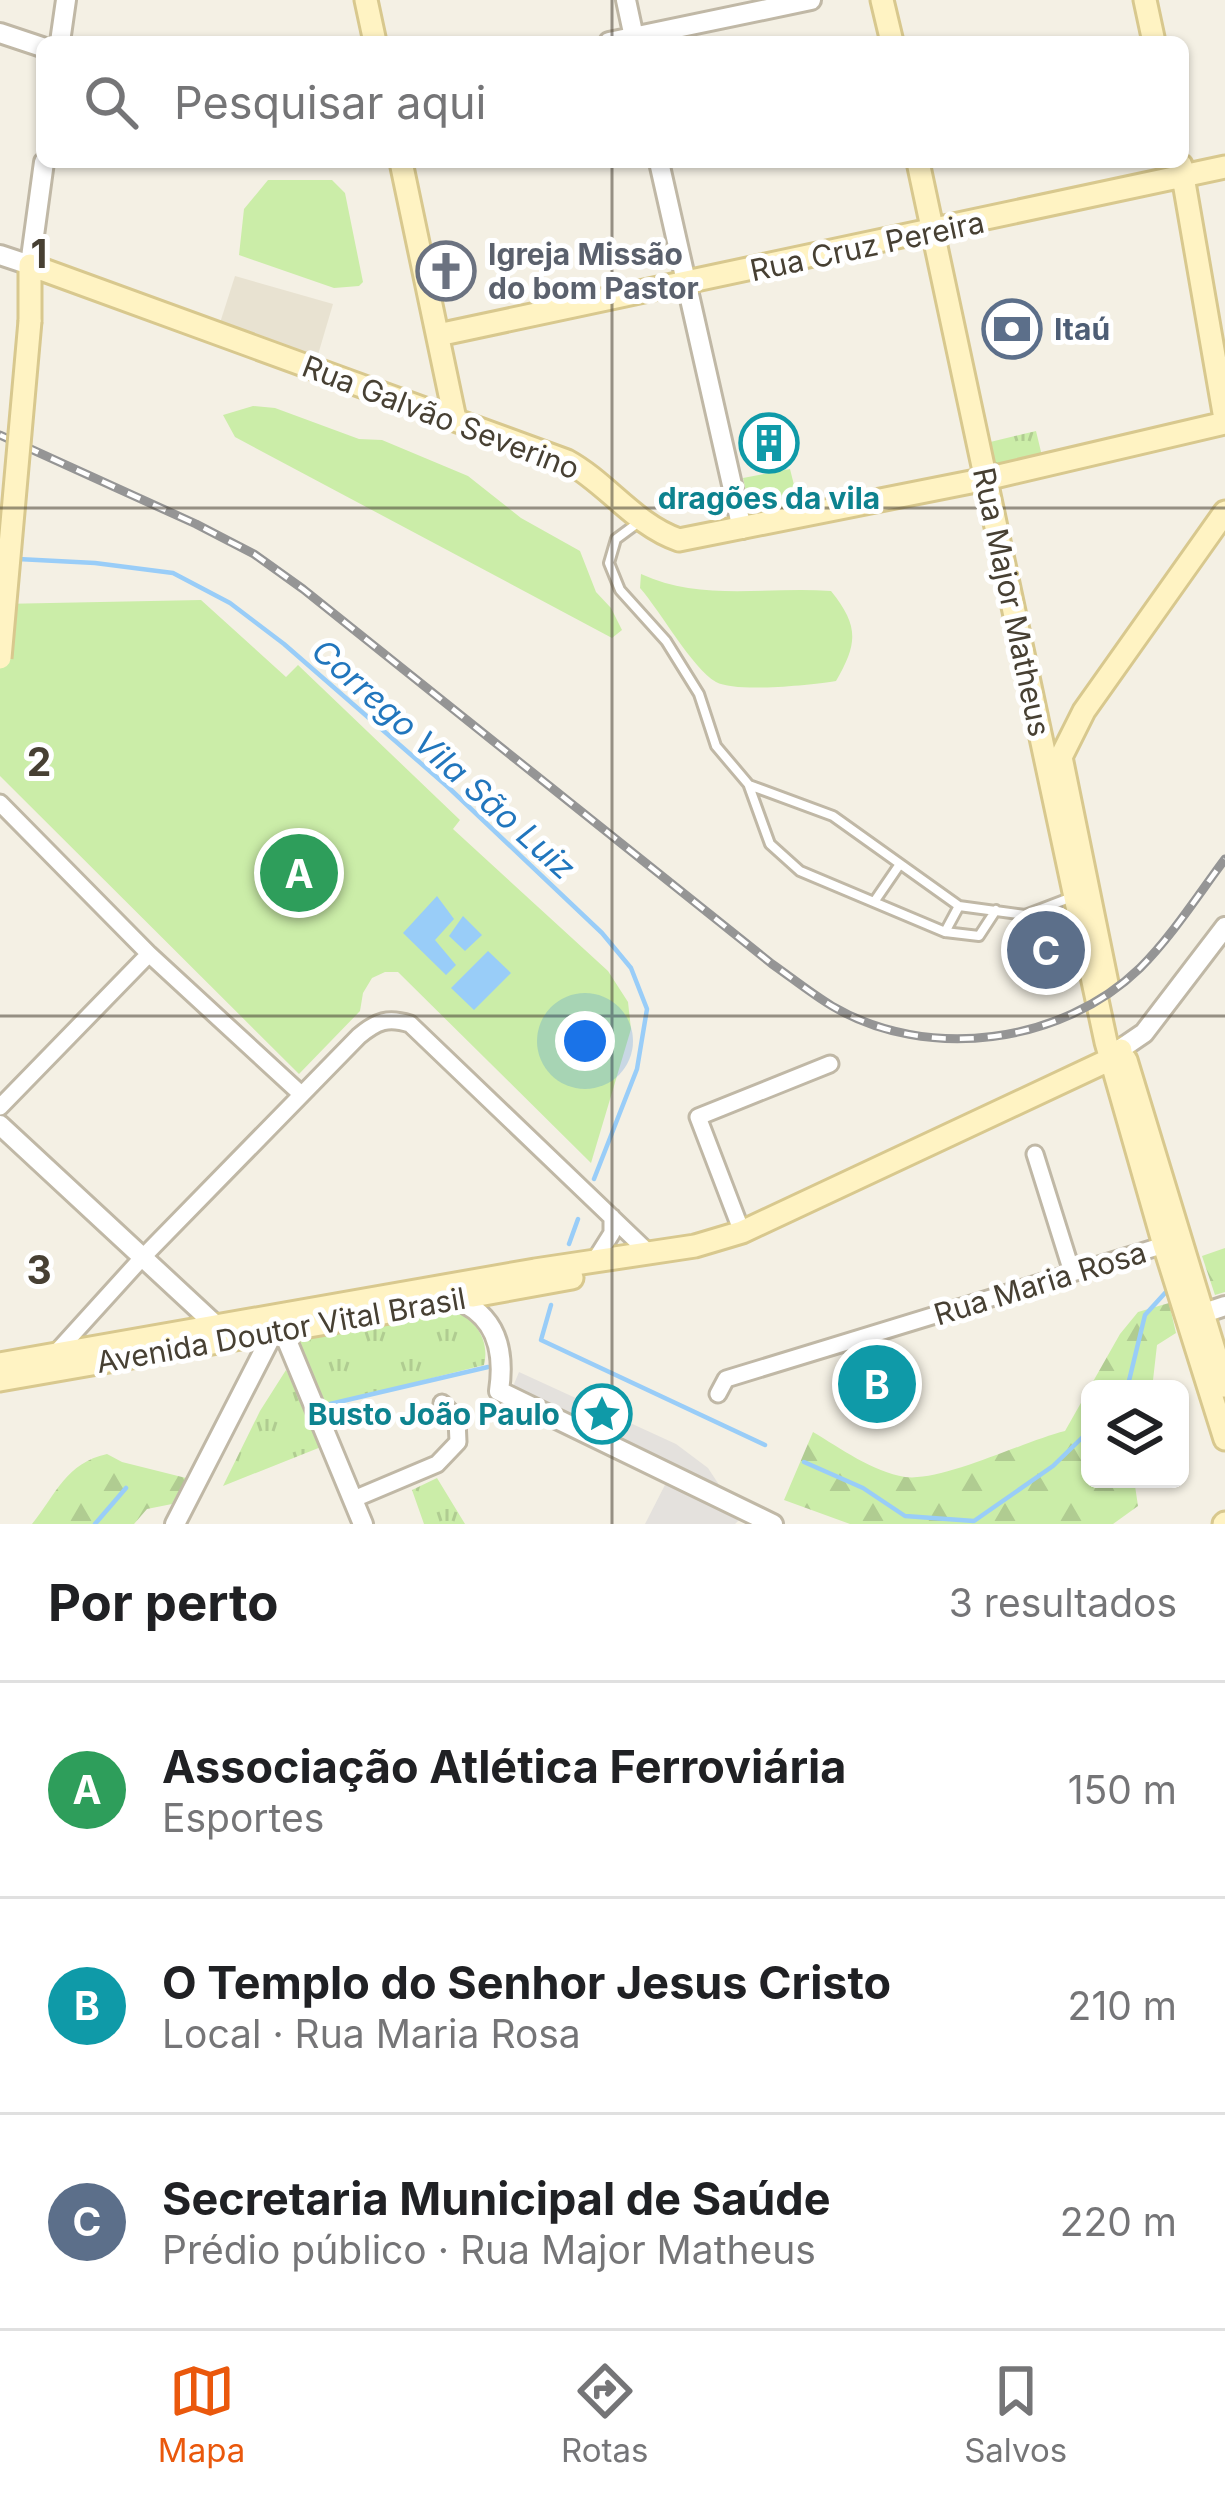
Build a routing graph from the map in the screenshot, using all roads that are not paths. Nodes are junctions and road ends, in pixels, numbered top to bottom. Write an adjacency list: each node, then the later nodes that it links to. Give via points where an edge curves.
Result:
1 (66, 0): 9 (street)
2 (366, 0): 10 (main road)
3 (626, 0): 11 (street)
4 (811, 0): 7 (street)
5 (882, 0): 13 (main road)
6 (1144, 0): 14 (main road)
7 (739, 7): 12 (street)
8 (0, 33): 15 (street)
9 (61, 36)
10 (374, 36)
11 (633, 36)
12 (644, 36)
13 (891, 36)
14 (1153, 36)
15 (36, 45)
16 (1225, 167): 21 (main road, Rua Cruz Pereira)
17 (43, 168): 24 (street)
18 (402, 168): 26 (main road)
19 (660, 168): 25 (street)
20 (919, 168): 22 (main road, Rua Major Matheus)
21 (1182, 169): 22 (main road, Rua Cruz Pereira); 28 (main road)
22 (932, 232): 25 (main road, Rua Cruz Pereira); 29 (main road, Rua Major Matheus)
23 (0, 255): 24 (street, Rua Galvão Severino)
24 (30, 266): 27 (main road, Rua Galvão Severino); 33 (main road, bridge)
25 (686, 285): 26 (main road, Rua Cruz Pereira); 32 (street)
26 (438, 335): 27 (main road)
27 (455, 419): 31 (main road, Rua Galvão Severino, via 588,472)
28 (1225, 421): 29 (main road, Rua Galvão Severino)
29 (986, 478): 32 (main road, Rua Galvão Severino); 35 (main road, Rua Major Matheus)
30 (1225, 512): 34 (main road, Rua Major Matheus)
31 (642, 520): 32 (main road, Rua Galvão Severino, via 679,540); 36 (lane, via 616,539 609,563 620,590 699,694 716,746)
32 (742, 529)
33 (0, 658)
34 (1084, 711): 35 (main road); 46 (main road, Rua Major Matheus, via 1061,757)
35 (1038, 716): 39 (main road, Rua Major Matheus)
36 (749, 785): 38 (lane, via 832,815); 40 (lane, via 782,857)
37 (0, 802): 45 (street)
38 (900, 864): 40 (lane); 41 (lane)
39 (1074, 896): 42 (lane, via 1024,915); 46 (main road, Rua Major Matheus)
40 (874, 902): 44 (lane)
41 (959, 906): 42 (lane); 44 (lane)
42 (996, 910): 44 (lane, via 979,936)
43 (1225, 927): 46 (street, via 1144,1033)
44 (945, 932)
45 (149, 954): 48 (street); 49 (street)
46 (1113, 1049): 53 (main road); 54 (main road); 61 (main road)
47 (830, 1064): 53 (street, via 698,1117)
48 (301, 1094): 52 (street, via 375,1023 410,1024); 56 (street)
49 (0, 1106)
50 (0, 1125): 56 (street)
51 (1035, 1154): 58 (street)
52 (612, 1217): 55 (street); 57 (street, via 612,1234)
53 (742, 1232): 55 (main road)
54 (1164, 1245): 58 (street, Rua Maria Rosa); 73 (main road)
55 (649, 1253): 57 (main road)
56 (141, 1259): 63 (street); 64 (street)
57 (593, 1266): 59 (main road, Avenida Doutor Vital Brasil, via 562,1280); 62 (main road, Avenida Doutor Vital Brasil, via 535,1270)
58 (1072, 1273): 71 (street, Rua Maria Rosa, via 726,1379)
59 (454, 1300): 62 (main road, Avenida Doutor Vital Brasil); 77 (street, via 499,1337 499,1391)
60 (1225, 1306): 61 (street)
61 (1201, 1314): 70 (main road)
62 (272, 1325): 63 (main road, Avenida Doutor Vital Brasil); 67 (street); 68 (street)
63 (224, 1333): 64 (main road, Avenida Doutor Vital Brasil); 66 (main road, Avenida Doutor Vital Brasil)
64 (57, 1351): 65 (main road, Avenida Doutor Vital Brasil); 66 (street)
65 (0, 1364)
66 (39, 1372): 69 (main road, Avenida Doutor Vital Brasil)
67 (302, 1375): 68 (street, via 275,1365); 74 (street)
68 (251, 1376): 75 (street)
69 (0, 1380)
70 (1225, 1386)
71 (718, 1394)
72 (442, 1403): 74 (street, via 457,1419 458,1442 437,1464)
73 (1225, 1438)
74 (354, 1499): 76 (street)
75 (175, 1524)
76 (363, 1524)
77 (773, 1524)

